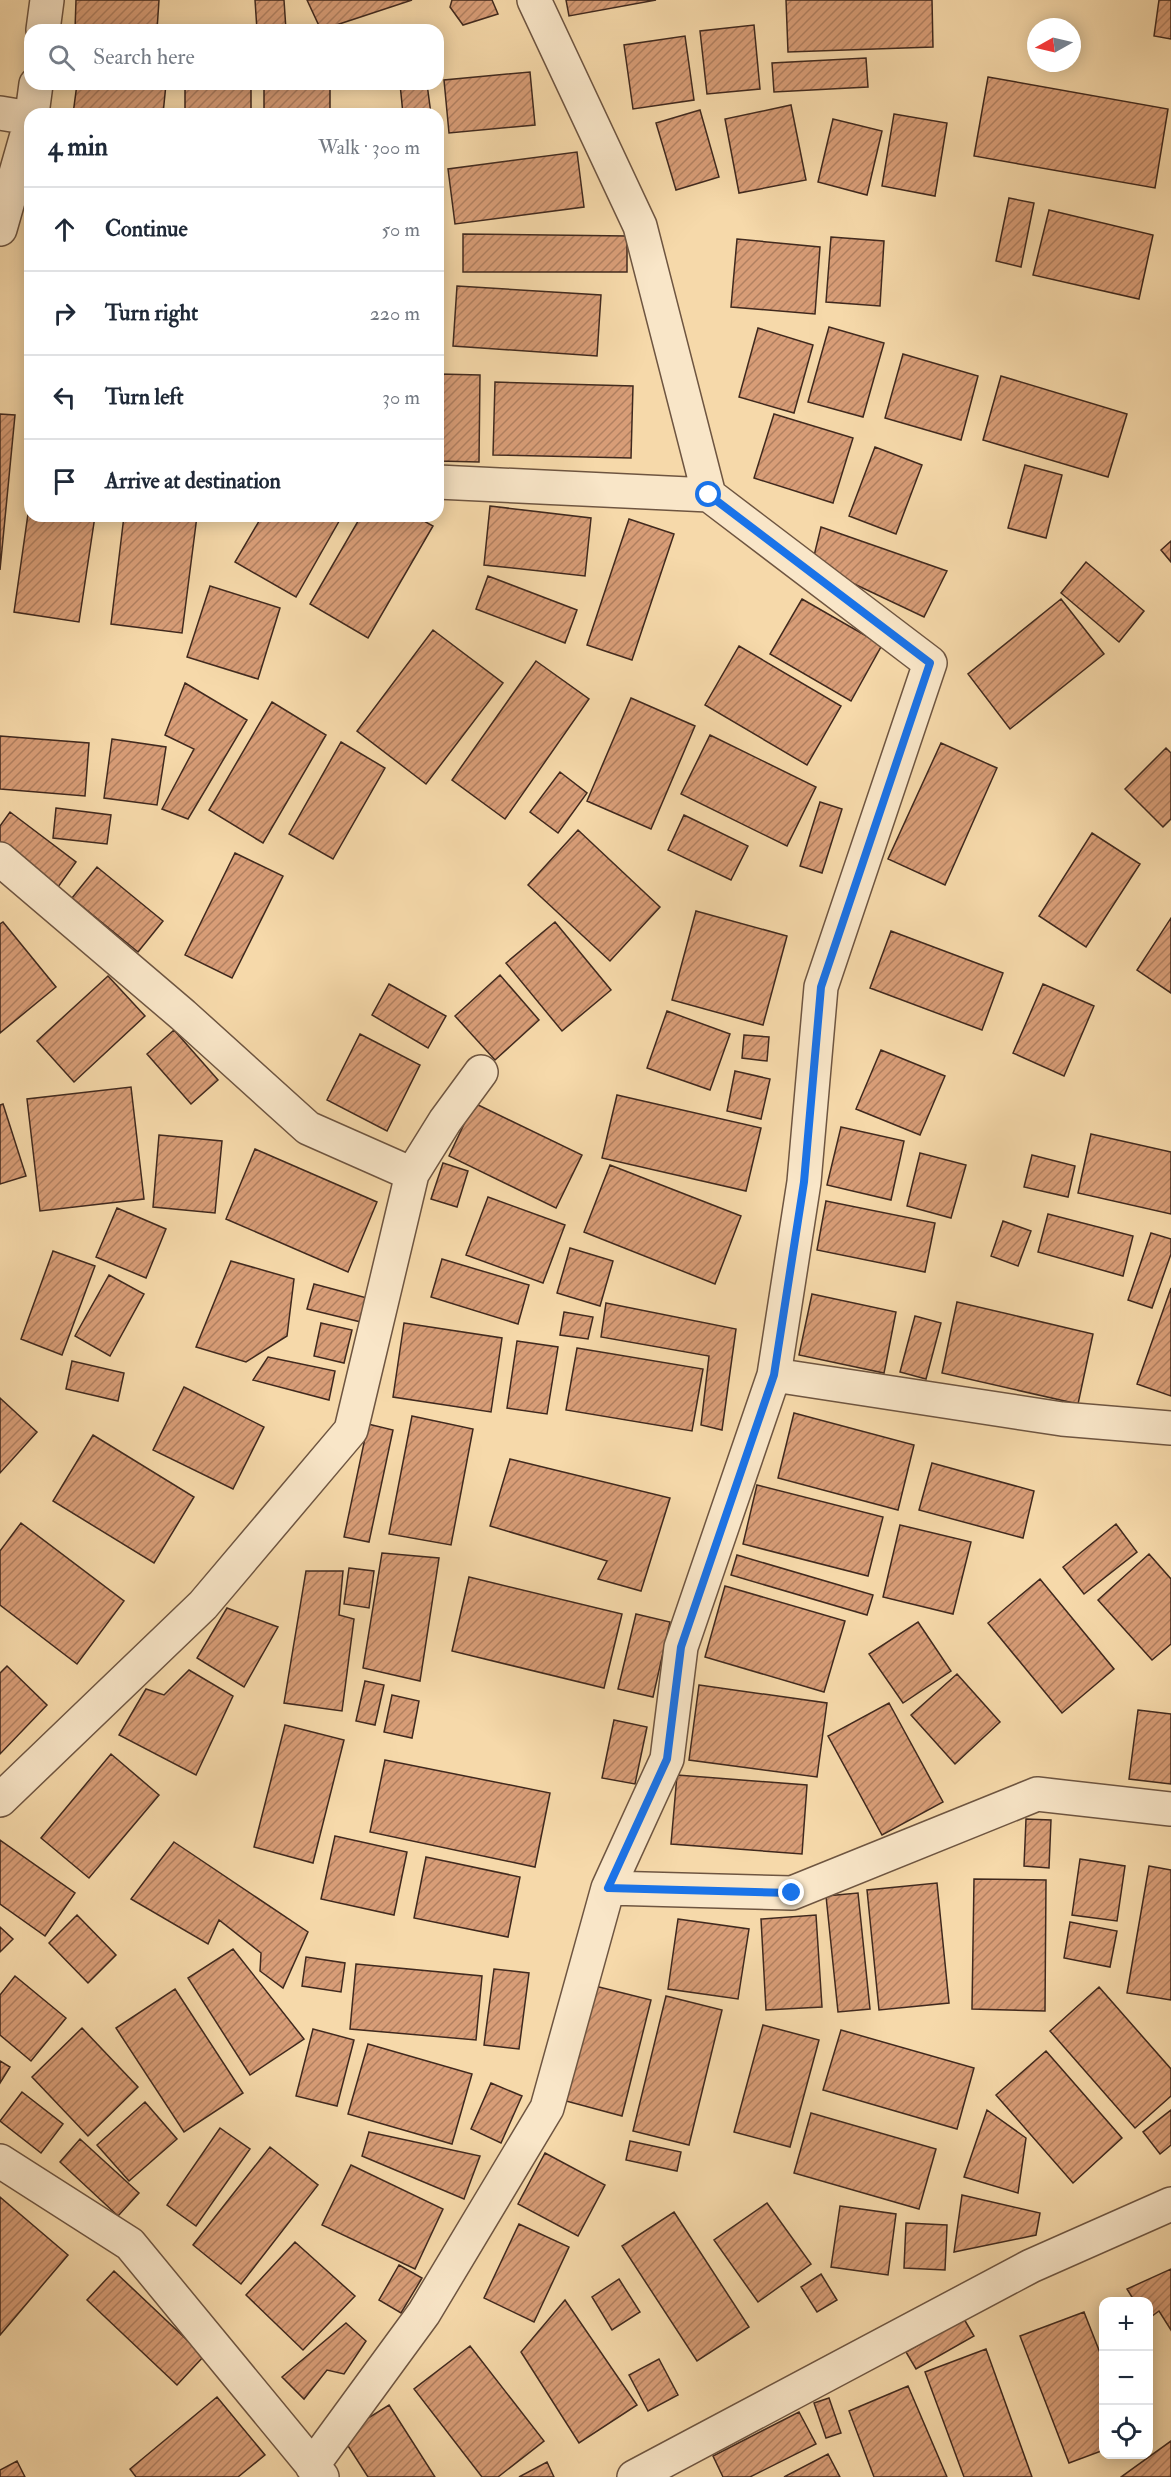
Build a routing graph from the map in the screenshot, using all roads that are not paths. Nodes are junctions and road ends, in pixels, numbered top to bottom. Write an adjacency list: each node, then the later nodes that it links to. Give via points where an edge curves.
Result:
1 (46, 0): 3 (street)
2 (534, 0): 11 (street, via 640,226)
3 (44, 24)
4 (35, 90): 5 (street)
5 (33, 108)
6 (0, 113): 7 (street)
7 (24, 117)
8 (24, 145): 9 (street)
9 (0, 229)
10 (444, 482): 11 (street)
11 (709, 495): 15 (street, via 930,663 821,987 804,1182)
12 (0, 860): 14 (street, via 183,1015 308,1128)
13 (481, 1072): 14 (street)
14 (412, 1174): 17 (street, via 351,1430 203,1605)
15 (774, 1375): 16 (street, via 1062,1419); 19 (street, via 681,1647 667,1759)
16 (1171, 1428)
17 (0, 1800)
18 (1171, 1809): 19 (street, via 1037,1794 792,1893)
19 (608, 1888): 22 (street, via 547,2108 424,2313)
20 (0, 2161): 22 (street, via 129,2244)
21 (1171, 2204): 23 (street, via 1020,2271)
22 (317, 2471)
23 (634, 2477)

